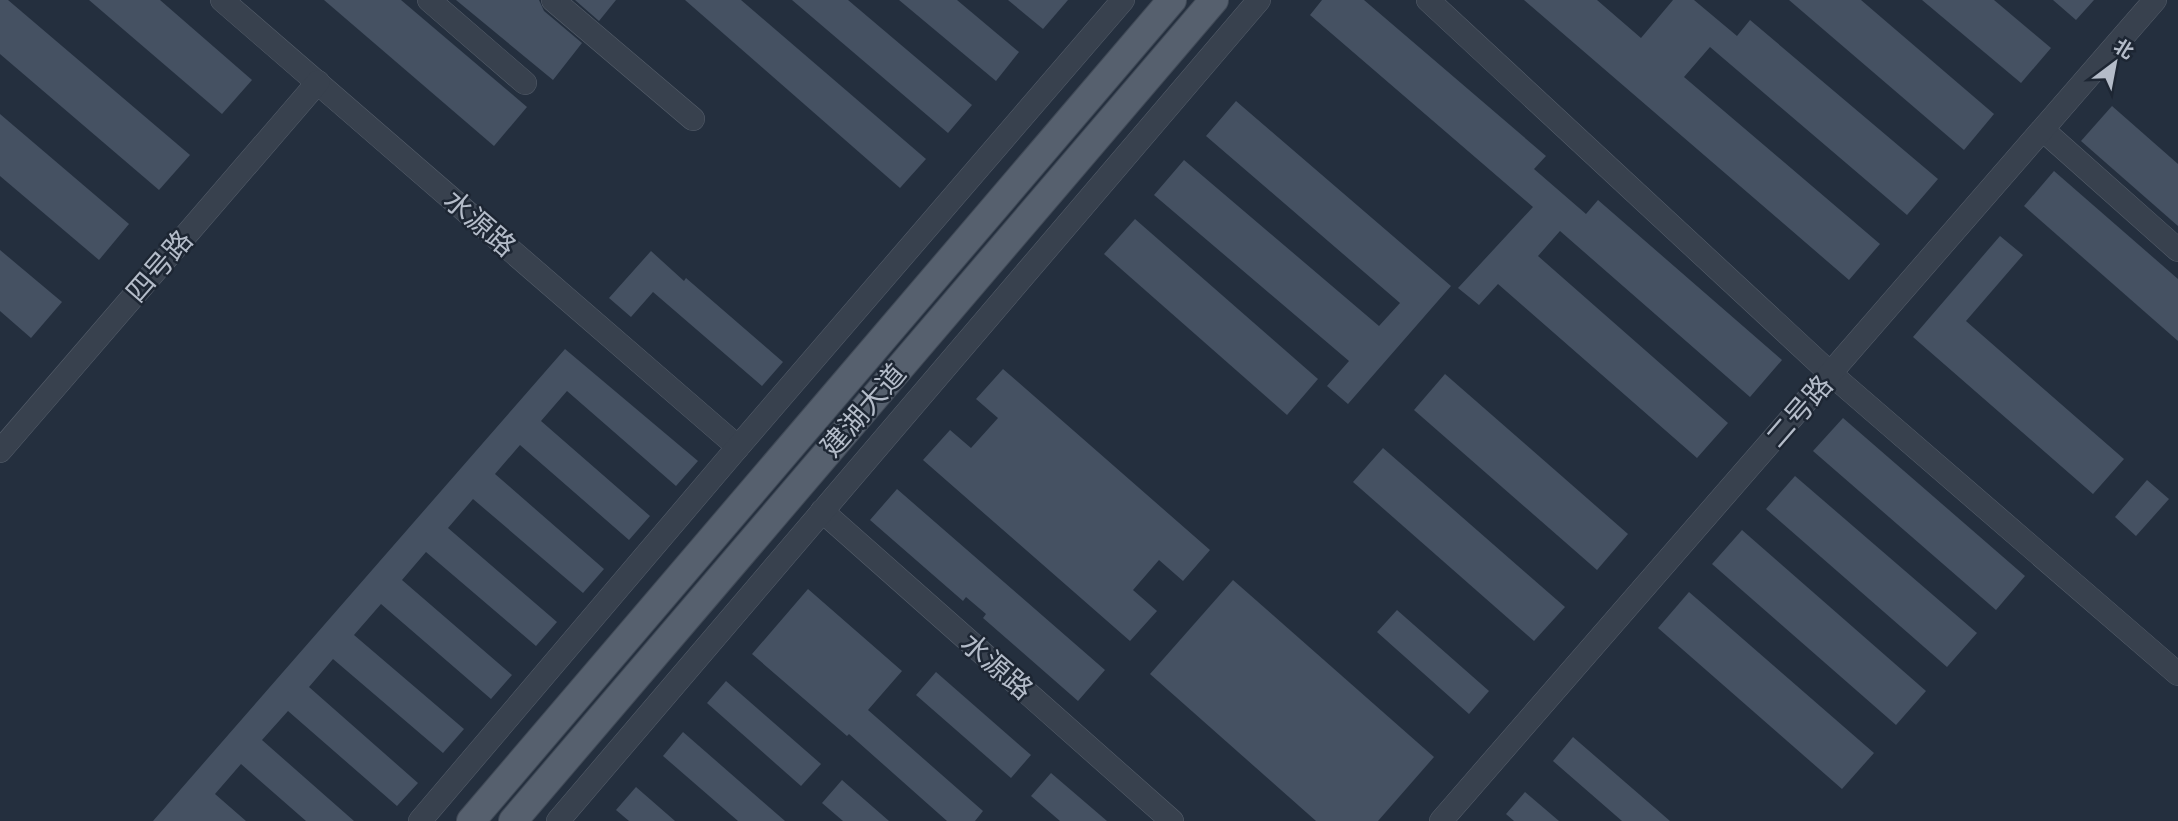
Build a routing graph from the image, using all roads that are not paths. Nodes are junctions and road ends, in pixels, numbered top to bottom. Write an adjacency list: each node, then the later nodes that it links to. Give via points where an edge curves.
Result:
1 (222, 0): 10 (street, 水源路)
2 (429, 0): 11 (street)
3 (553, 0): 12 (street)
4 (1123, 0): 16 (street)
5 (1172, 0): 21 (main road, 建湖大道)
6 (1214, 0): 22 (main road, 建湖大道)
7 (1259, 0): 18 (street)
8 (1428, 0): 15 (street)
9 (2155, 0): 13 (street, 二号路)
10 (318, 82): 16 (street, 水源路); 17 (street, 四号路)
11 (525, 82)
12 (693, 118)
13 (2043, 130): 14 (street); 15 (street, 二号路)
14 (2178, 250)
15 (1831, 374): 19 (street); 25 (street, 二号路)
16 (738, 447): 20 (street)
17 (0, 451)
18 (821, 512): 23 (street); 24 (street, 水源路)
19 (2178, 674)
20 (420, 821)
21 (471, 821)
22 (513, 821)
23 (558, 821)
24 (1172, 821)
25 (1441, 821)

